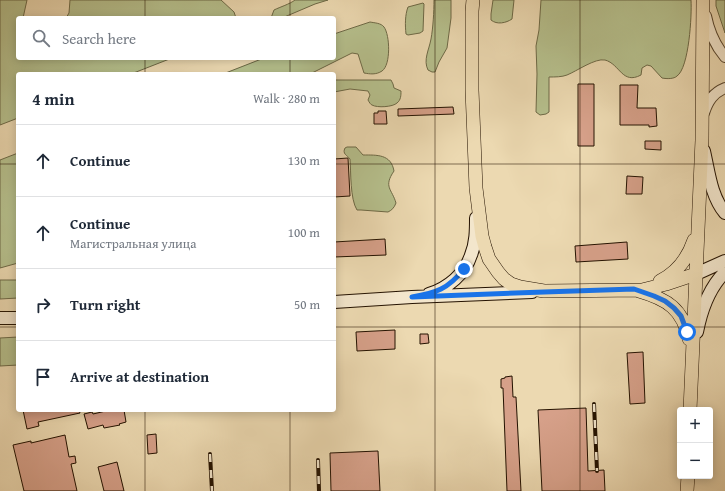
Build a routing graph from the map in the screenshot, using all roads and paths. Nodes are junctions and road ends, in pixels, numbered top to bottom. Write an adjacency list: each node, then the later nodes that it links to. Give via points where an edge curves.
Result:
1 (473, 0): 7 (main road, via 472,90)
2 (703, 0): 3 (street, via 712,37); 5 (main road)
3 (725, 57)
4 (725, 88): 5 (street, via 709,100)
5 (702, 118): 6 (main road)
6 (702, 140): 8 (main road); 9 (main road, via 712,190)
7 (476, 188): 14 (main road, via 482,236 493,265 511,284); 15 (main road, via 474,244 464,269 457,278 439,291)
8 (698, 214): 12 (main road); 13 (main road, via 694,240 680,266 662,280)
9 (725, 214)
10 (725, 261): 12 (main road)
11 (725, 272): 19 (main road, via 711,291 703,309)
12 (696, 274): 13 (main road, via 642,290); 19 (main road)
13 (634, 289): 14 (main road); 19 (main road, via 665,301 681,316 687,332)
14 (544, 292): 15 (main road)
15 (412, 297): 16 (main road)
16 (336, 302)
17 (0, 318): 18 (main road)
18 (16, 318)
19 (692, 361): 20 (main road)
20 (690, 407)
21 (688, 479): 22 (main road)
22 (687, 491)

